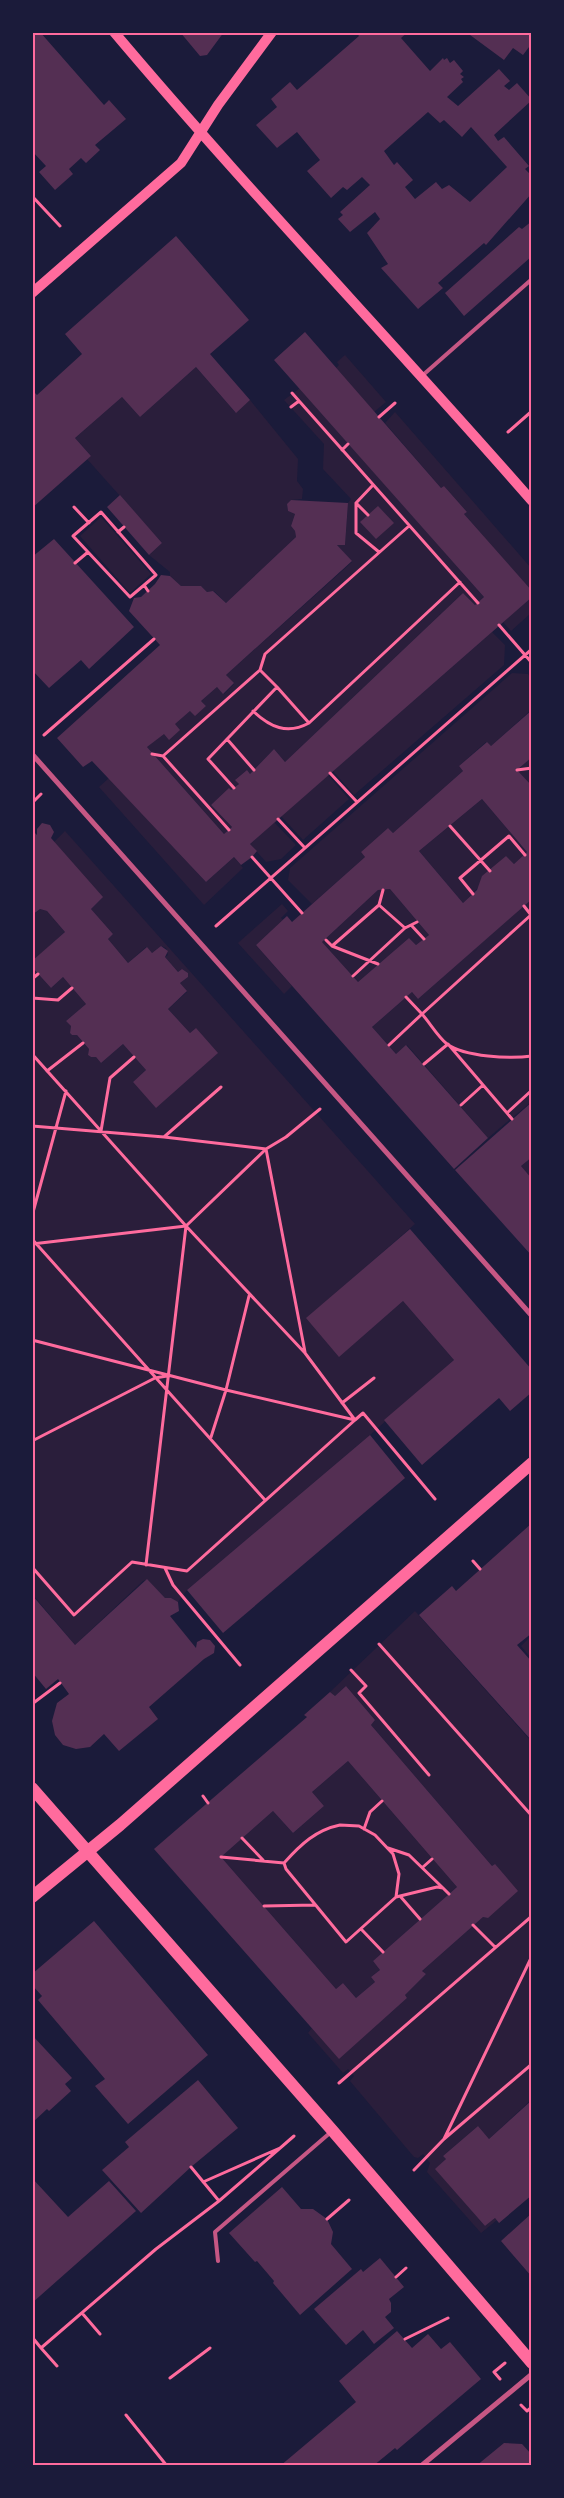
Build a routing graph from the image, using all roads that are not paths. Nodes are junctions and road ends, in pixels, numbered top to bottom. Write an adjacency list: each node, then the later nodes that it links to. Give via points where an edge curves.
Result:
1 (114, 32): 3 (main road)
2 (272, 32): 3 (main road)
3 (199, 133): 5 (main road, via 181,163); 6 (main road)
4 (532, 279): 6 (lane)
5 (32, 293)
6 (422, 376): 7 (main road)
7 (532, 501)
8 (32, 754): 9 (street)
9 (532, 1316)
10 (532, 1463): 12 (main road)
11 (32, 1788): 12 (main road)
12 (88, 1850): 13 (main road); 14 (main road)
13 (32, 1897)
14 (332, 2130): 15 (lane, via 215,2232); 16 (main road)
15 (218, 2261)
16 (532, 2363)
17 (532, 2374): 18 (street)
18 (421, 2466)

